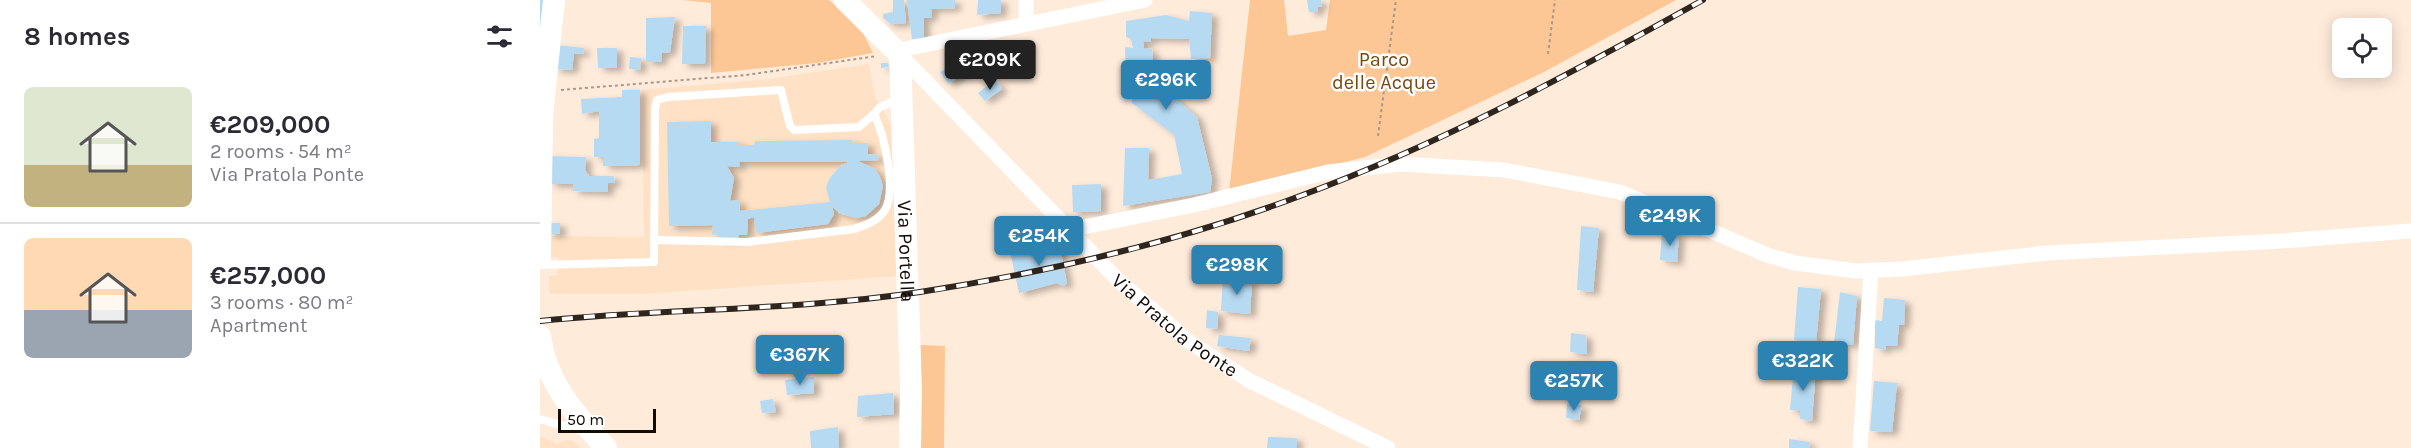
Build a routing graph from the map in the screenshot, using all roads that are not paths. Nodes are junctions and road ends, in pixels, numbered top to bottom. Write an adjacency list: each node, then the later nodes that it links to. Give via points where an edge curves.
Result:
1 (554, 0): 12 (main road, via 544,92)
2 (845, 0): 6 (main road, Via Pratola Ponte)
3 (1026, 0): 5 (street)
4 (1145, 0): 5 (street)
5 (1026, 24): 6 (street)
6 (897, 53): 7 (main road, Via Portella); 9 (street, Via Pratola Ponte)
7 (901, 98): 8 (lane); 19 (main road, Via Portella)
8 (874, 114): 11 (lane, via 883,133 890,199 884,212 871,223 854,229 747,242); 11 (lane, via 859,127 794,130 782,90 657,100)
9 (1069, 230): 14 (street, via 1328,172 1400,164 1439,165 1504,170 1620,192 1767,255 1805,264); 20 (street, Via Pratola Ponte, via 1118,280 1188,341 1250,381)
10 (2411, 231): 14 (street, via 2048,253)
11 (654, 240): 13 (lane, via 654,262)
12 (540, 258)
13 (540, 265)
14 (1871, 270): 21 (street)
15 (540, 336): 16 (main road)
16 (544, 369): 18 (main road)
17 (540, 419): 18 (lane)
18 (600, 441)
19 (910, 448)
20 (1388, 448)
21 (1860, 448)

